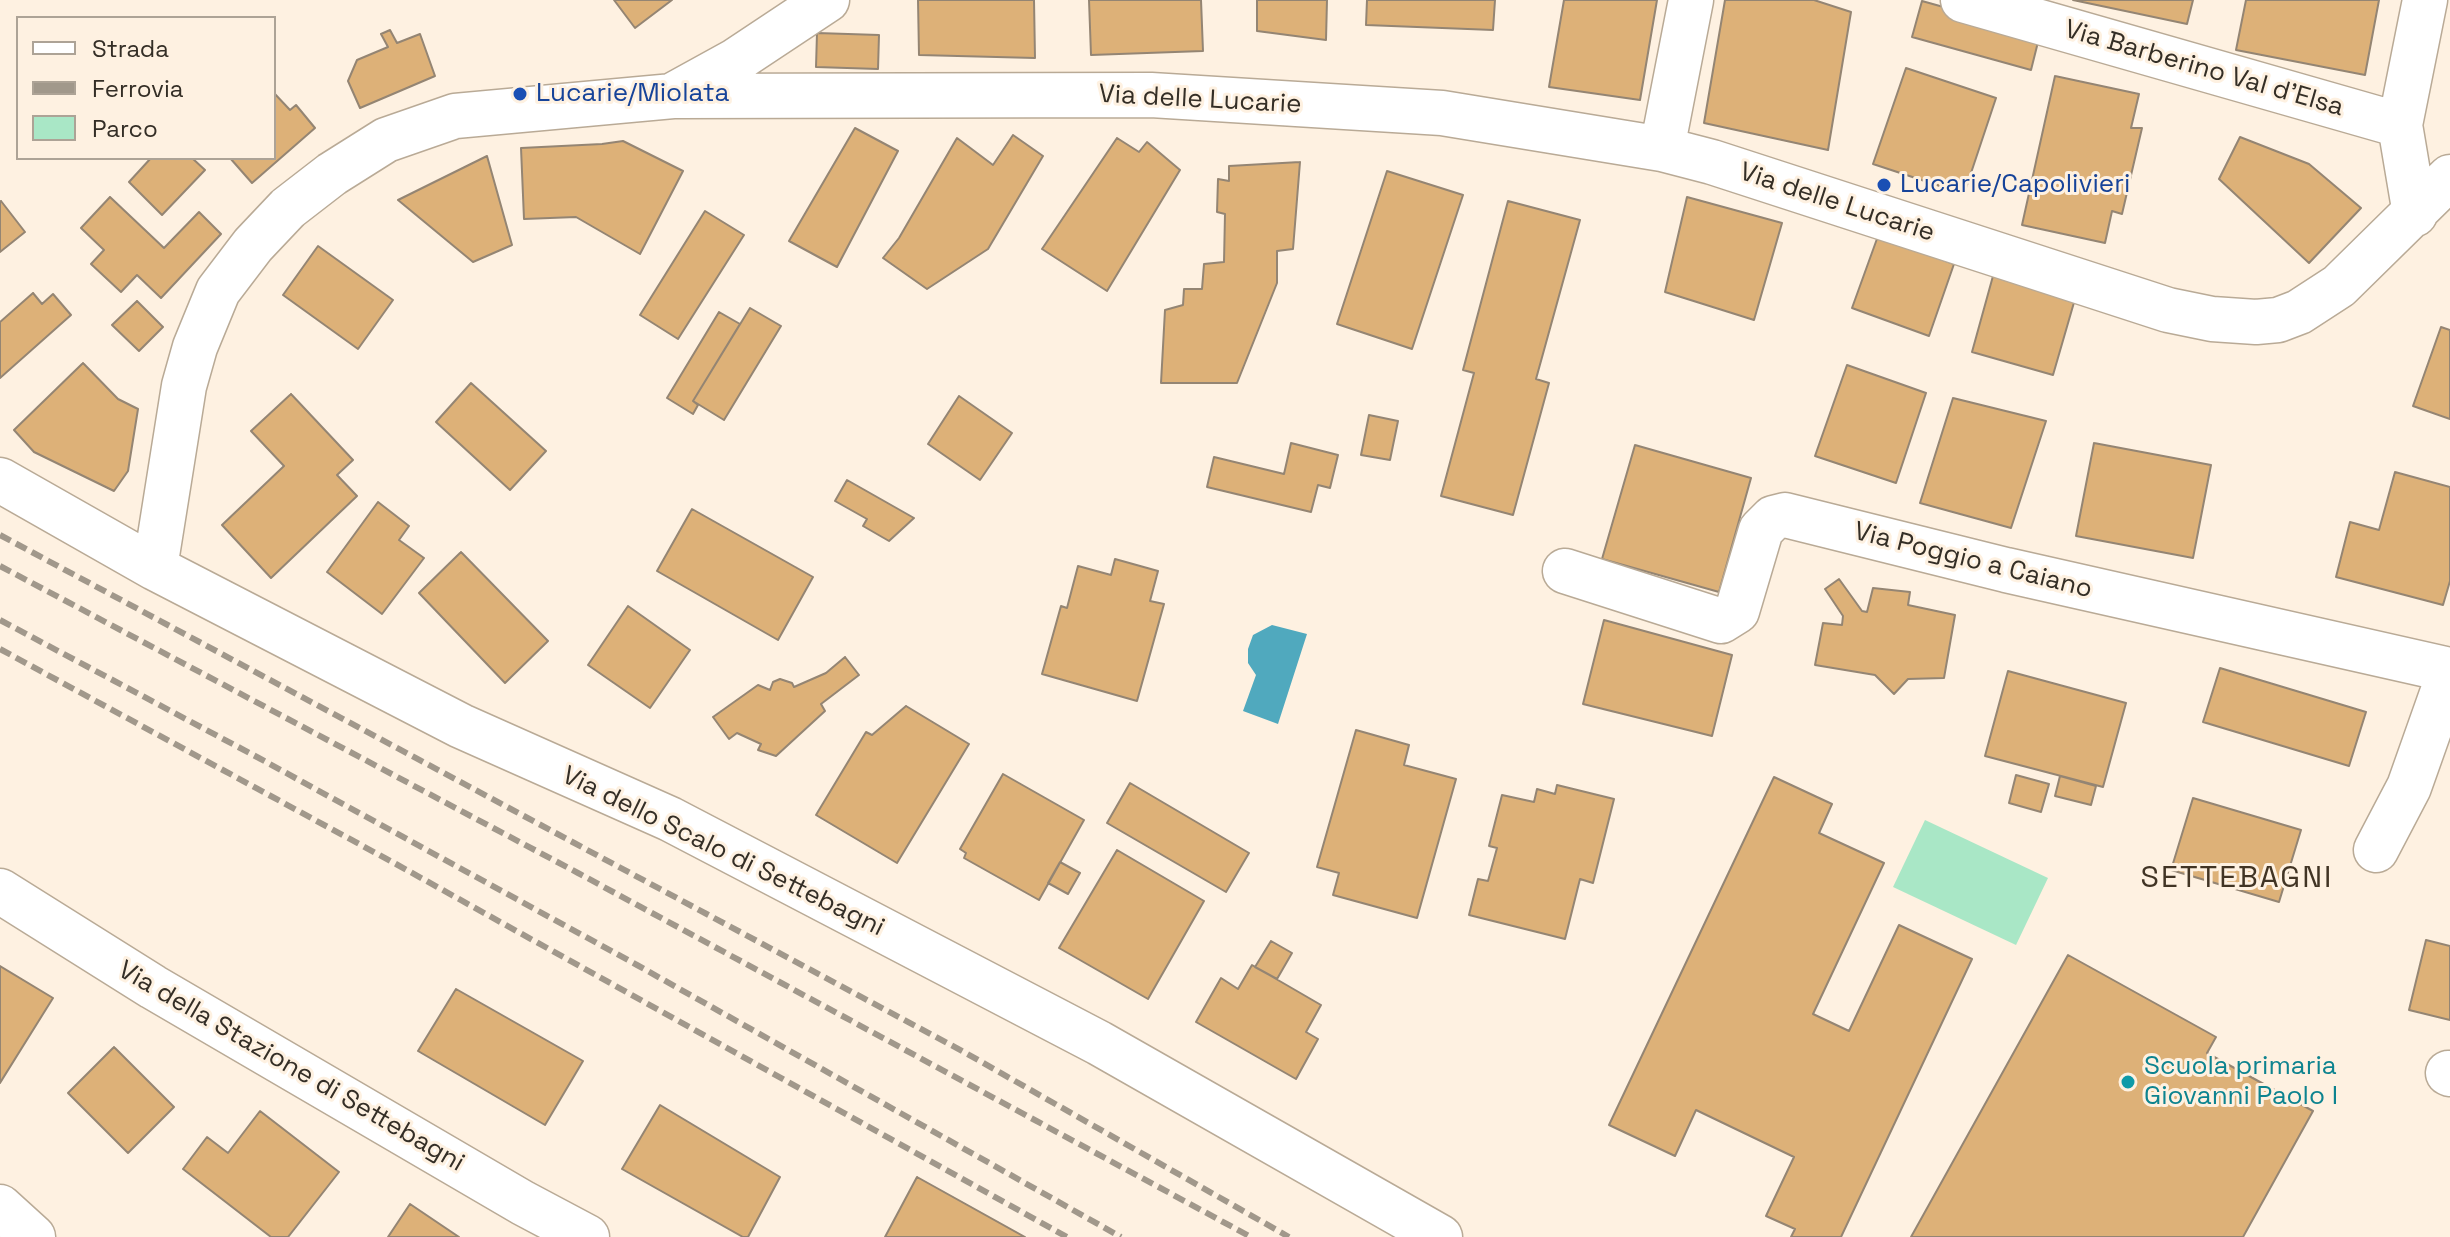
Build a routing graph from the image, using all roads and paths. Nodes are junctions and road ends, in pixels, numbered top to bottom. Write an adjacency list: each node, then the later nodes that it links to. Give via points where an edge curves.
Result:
1 (827, 0): 5 (street)
2 (1691, 0): 7 (street)
3 (1963, 0): 6 (street, Via Barberino Val d'Elsa)
4 (2425, 0): 6 (street)
5 (673, 96): 7 (street, Via delle Lucarie, via 1151,95 1442,113); 11 (street, Via delle Lucarie, via 455,116 386,140 288,208 218,291 200,333 176,427)
6 (2400, 125): 9 (street)
7 (1662, 149): 9 (street, Via delle Lucarie, via 2168,310 2236,321 2278,320 2311,306)
8 (2450, 177): 9 (street, Via delle Lucarie)
9 (2415, 214)
10 (0, 480): 11 (street, Via dello Scalo di Settebagni)
11 (155, 568): 19 (street, Via dello Scalo di Settebagni, via 461,726 670,819 1099,1043)
12 (1565, 571): 13 (street, Via Poggio a Caiano, via 1721,621 1737,611 1761,530 1785,515)
13 (2450, 670): 14 (street, via 2409,787)
14 (2376, 850)
15 (0, 891): 18 (street, Via della Stazione di Settebagni, via 153,987)
16 (0, 1207): 17 (street)
17 (33, 1237)
18 (587, 1237)
19 (1440, 1237)

